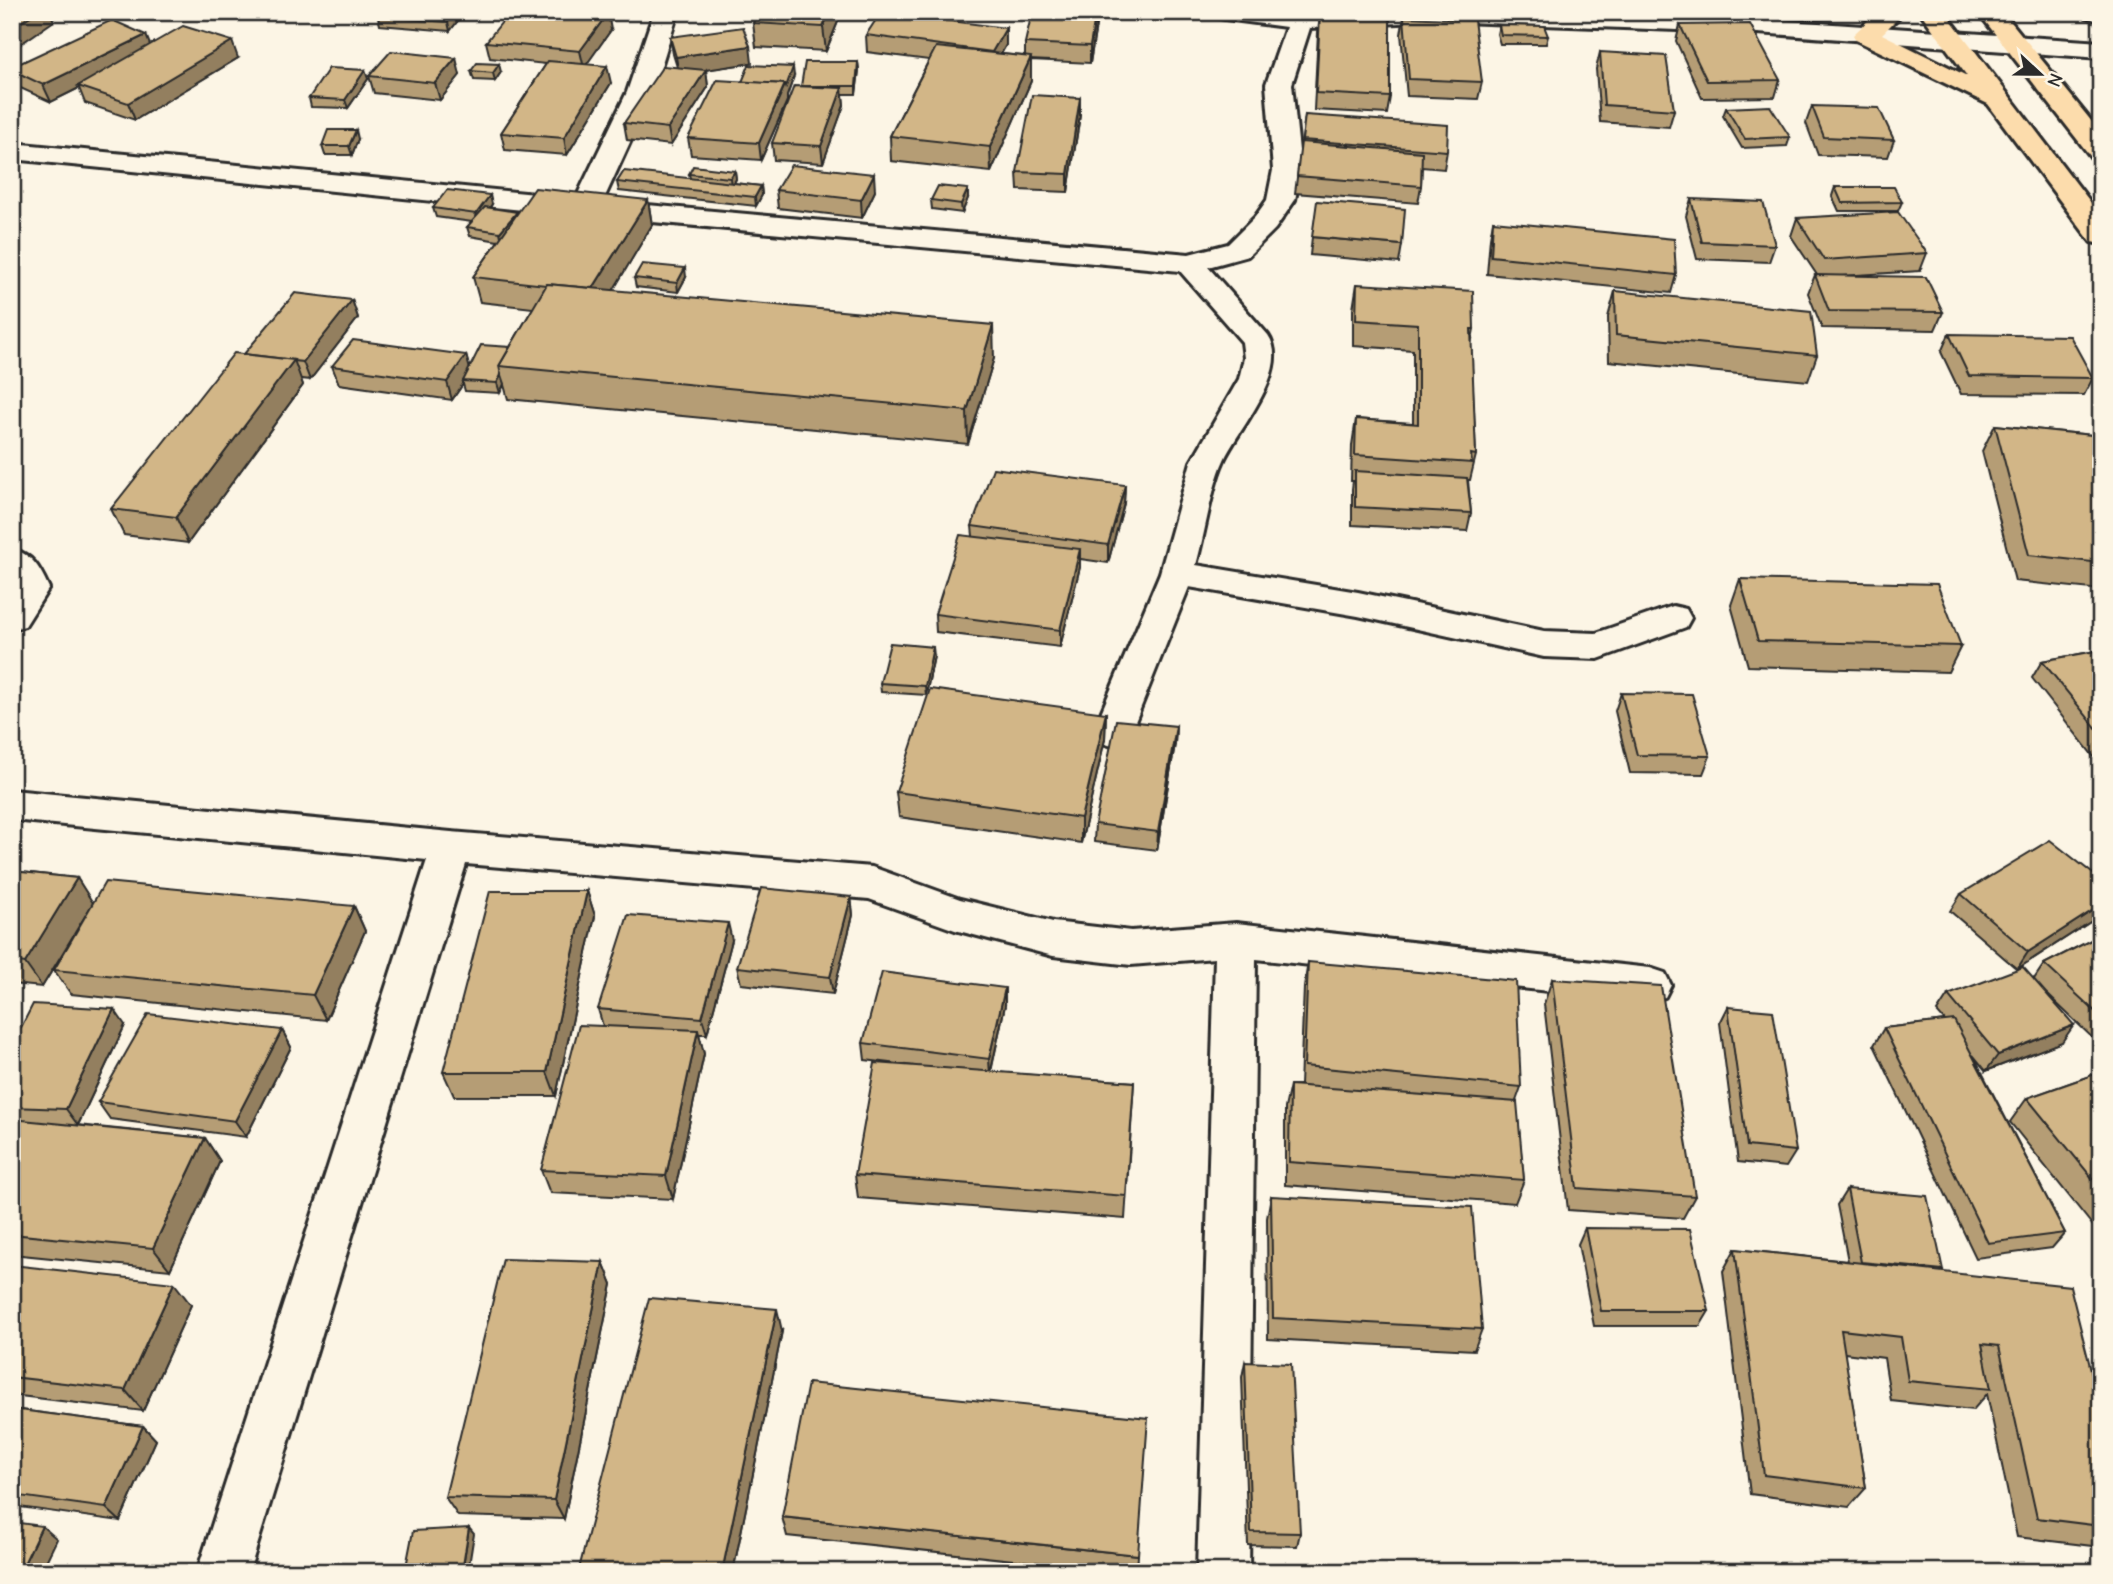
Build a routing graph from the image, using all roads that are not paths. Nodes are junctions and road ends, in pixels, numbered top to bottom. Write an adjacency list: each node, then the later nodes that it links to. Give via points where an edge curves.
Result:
1 (666, 12): 18 (street, via 640,92)
2 (1225, 12): 7 (street)
3 (1892, 12): 11 (highway)
4 (1932, 12): 12 (highway)
5 (1990, 12): 13 (highway)
6 (2095, 12): 8 (street)
7 (1269, 14): 10 (street)
8 (2101, 15)
9 (1757, 19): 10 (street, via 1434,15); 11 (street)
10 (1300, 21): 20 (street, via 1279,84 1287,170 1280,200 1238,250)
11 (1865, 35): 12 (street); 15 (highway)
12 (1953, 40): 13 (street); 15 (highway)
13 (2015, 44): 14 (street); 17 (highway)
14 (2101, 50)
15 (1999, 102): 19 (highway)
16 (12, 151): 18 (street)
17 (2101, 151)
18 (586, 207): 20 (street)
19 (2101, 236)
20 (1189, 263): 22 (street, via 1257,341 1259,358 1255,379 1207,462)
21 (12, 560): 23 (street, via 32,588)
22 (1177, 573): 24 (street, via 1358,604 1544,644 1598,646); 25 (street)
23 (12, 617)
24 (1673, 618)
25 (1112, 732)
26 (12, 805): 27 (street)
27 (451, 848): 28 (street, via 872,883 955,914 1053,939 1131,948); 30 (street)
28 (1236, 940): 29 (street); 31 (street)
29 (1650, 985)
30 (223, 1572)
31 (1223, 1572)

